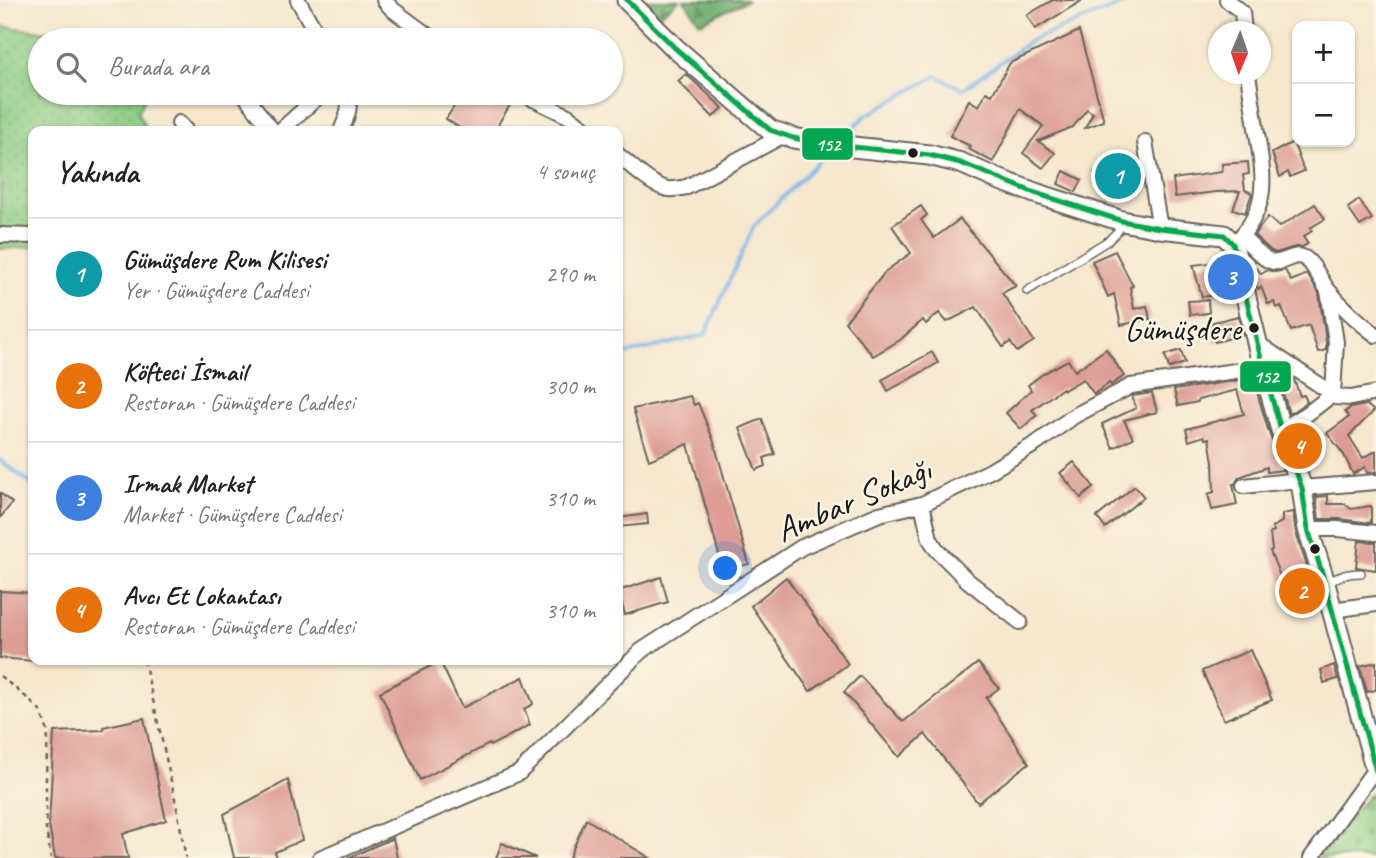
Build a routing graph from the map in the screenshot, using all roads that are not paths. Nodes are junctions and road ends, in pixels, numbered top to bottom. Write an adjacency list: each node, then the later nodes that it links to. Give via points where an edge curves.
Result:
1 (298, 0): 6 (street)
2 (384, 0): 7 (street)
3 (627, 0): 17 (street, via 753,116)
4 (1228, 1): 5 (street, via 1242,12)
5 (1243, 21)
6 (313, 28)
7 (419, 28)
8 (1250, 84): 24 (street, via 1263,174 1261,201 1252,223)
9 (252, 105): 13 (street)
10 (308, 105): 14 (street)
11 (350, 105): 15 (street)
12 (546, 105): 16 (street)
13 (269, 126)
14 (285, 126)
15 (343, 126)
16 (581, 126)
17 (784, 135): 19 (street, via 678,189 664,188); 20 (street, via 961,163)
18 (1145, 142): 21 (street)
19 (623, 159)
20 (1122, 221): 21 (street); 26 (lane, via 1109,240)
21 (1160, 228): 24 (street)
22 (0, 235): 23 (street)
23 (28, 236)
24 (1237, 240): 25 (street, via 1268,261 1304,258); 28 (street)
25 (1328, 290): 27 (street); 31 (street, via 1336,342)
26 (1027, 291)
27 (1376, 335)
28 (1257, 343): 29 (street); 31 (street)
29 (1263, 367): 32 (street); 36 (street, Ambar Sokağı, via 1131,386 1074,416 990,471)
30 (1376, 393): 31 (street, via 1351,398)
31 (1333, 394): 32 (street)
32 (1280, 430): 34 (street)
33 (1376, 482): 34 (street)
34 (1301, 484): 35 (street); 37 (street)
35 (1244, 486)
36 (922, 504): 43 (street, via 930,540 937,550); 45 (street, Ambar Sokağı, via 879,514 803,547 641,650 519,774)
37 (1308, 529): 38 (street); 40 (street)
38 (1376, 533)
39 (1362, 573): 40 (lane, via 1348,573)
40 (1325, 584): 42 (street)
41 (1376, 604): 42 (street)
42 (1332, 610): 44 (street)
43 (1020, 622)
44 (1376, 770): 46 (street)
45 (320, 858)
46 (1311, 858)

